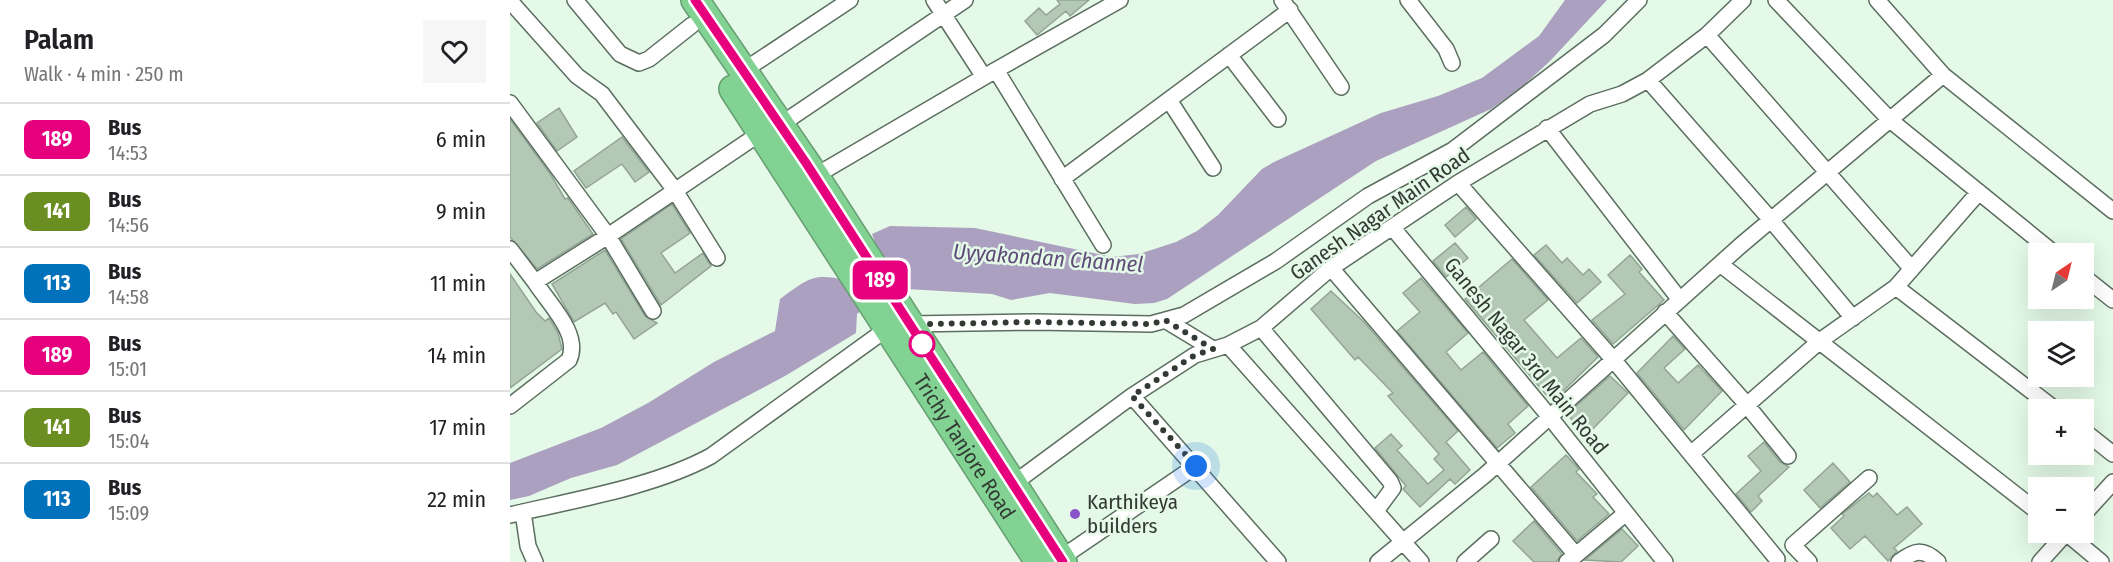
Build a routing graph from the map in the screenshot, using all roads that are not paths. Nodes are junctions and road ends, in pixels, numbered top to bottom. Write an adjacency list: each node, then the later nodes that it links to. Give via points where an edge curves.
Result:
1 (575, 0): 14 (street, via 620,54 639,63 649,59)
2 (675, 0): 14 (highway, Trichy Tanjore Road)
3 (850, 0): 19 (street)
4 (934, 0): 15 (street)
5 (965, 0): 15 (street)
6 (1120, 0): 20 (street)
7 (1408, 0): 18 (street, via 1446,49)
8 (1639, 0): 58 (street, via 1604,35 1452,150 1368,195 1276,261 1184,315)
9 (1743, 0): 16 (street, Ganesh Nagar Main Road)
10 (1776, 0): 27 (street)
11 (1877, 0): 21 (street)
12 (510, 1): 35 (street, via 577,76 602,94)
13 (1286, 5): 17 (street); 23 (street)
14 (693, 13): 19 (highway, Trichy Tanjore Road); 28 (highway, Trichy Tanjore Road)
15 (944, 15): 20 (street); 28 (street)
16 (1707, 35): 22 (street, Ganesh Nagar Main Road); 31 (street)
17 (1229, 55): 24 (street); 26 (street)
18 (1452, 63)
19 (743, 71): 28 (highway, Trichy Tanjore Road)
20 (990, 74): 32 (street); 33 (street)
21 (1943, 75): 27 (street); 37 (street)
22 (1648, 80): 29 (street, Ganesh Nagar Main Road, via 1590,104); 38 (street)
23 (1341, 87)
24 (1169, 100): 30 (street); 33 (street)
25 (510, 103): 40 (street)
26 (1278, 119)
27 (1890, 120): 31 (street); 36 (street)
28 (771, 128): 32 (highway, Trichy Tanjore Road); 35 (street); 44 (highway, Trichy Tanjore Road)
29 (1547, 128): 34 (street, Ganesh Nagar Main Road); 52 (street)
30 (1214, 168)
31 (1829, 173): 38 (street); 48 (street)
32 (814, 176): 44 (highway, Trichy Tanjore Road)
33 (1062, 179): 42 (street)
34 (1458, 183): 39 (street, Ganesh Nagar Main Road); 62 (street)
35 (674, 189): 40 (street); 45 (street)
36 (1979, 192): 41 (street); 48 (street)
37 (2113, 211)
38 (1771, 220): 46 (street); 57 (street)
39 (1392, 227): 47 (street, Ganesh Nagar Main Road); 67 (street, Ganesh Nagar 3rd Main Road)
40 (608, 236): 49 (street); 54 (street)
41 (2042, 243)
42 (1103, 245)
43 (510, 249): 49 (street)
44 (854, 256): 56 (highway, Trichy Tanjore Road)
45 (717, 258)
46 (1720, 264): 52 (street); 60 (street)
47 (1331, 268): 59 (street, Ganesh Nagar Main Road); 72 (street)
48 (1912, 269): 51 (street)
49 (535, 282): 66 (street, via 572,337 574,349 570,360)
50 (2094, 285): 53 (street)
51 (1896, 287): 57 (street); 64 (street)
52 (1680, 300): 55 (street)
53 (2113, 300)
54 (653, 311)
55 (1665, 312): 62 (street); 65 (street)
56 (890, 314): 58 (street, via 1034,322 1151,324); 76 (highway, Trichy Tanjore Road); 80 (street, via 711,456 689,468); 89 (highway, Trichy Tanjore Road)
57 (1853, 318): 60 (street)
58 (1165, 320): 61 (street)
59 (1261, 328): 61 (street, Ganesh Nagar Main Road); 79 (street, via 1390,481 1390,495)
60 (1821, 340): 65 (street); 78 (street)
61 (1221, 347): 63 (street, Ganesh Nagar Main Road, via 1195,355); 79 (street)
62 (1612, 358): 67 (street); 69 (street)
63 (1132, 396): 73 (street); 76 (street, Ganesh Nagar Main Road)
64 (2042, 399)
65 (1747, 405): 69 (street); 71 (street)
66 (510, 406)
67 (1549, 416): 72 (street); 81 (street, Ganesh Nagar 3rd Main Road)
68 (2094, 439): 70 (street)
69 (1692, 453): 88 (street)
70 (2113, 454)
71 (1788, 456)
72 (1498, 463): 83 (street); 87 (street)
73 (1196, 466): 89 (street); 91 (street)
74 (1869, 478): 86 (street)
75 (2113, 482): 77 (street)
76 (1013, 484): 89 (highway, Trichy Tanjore Road)
77 (2094, 503)
78 (2028, 504)
79 (1376, 511): 83 (street)
80 (517, 513): 90 (street)
81 (1626, 513): 87 (street); 95 (street, Ganesh Nagar 3rd Main Road)
82 (1491, 539): 94 (street)
83 (1403, 542): 92 (street); 93 (street)
84 (2057, 543): 99 (street)
85 (2078, 543): 100 (street)
86 (1793, 545): 88 (street); 96 (street)
87 (1572, 558)
88 (1775, 560)
89 (1054, 561)
90 (535, 562)
91 (1278, 562)
92 (1378, 562)
93 (1421, 562)
94 (1465, 562)
95 (1665, 562)
96 (1809, 562)
97 (1899, 562): 98 (street, via 1912,552 1921,551)
98 (1938, 562)
99 (2040, 562)
100 (2101, 562)

